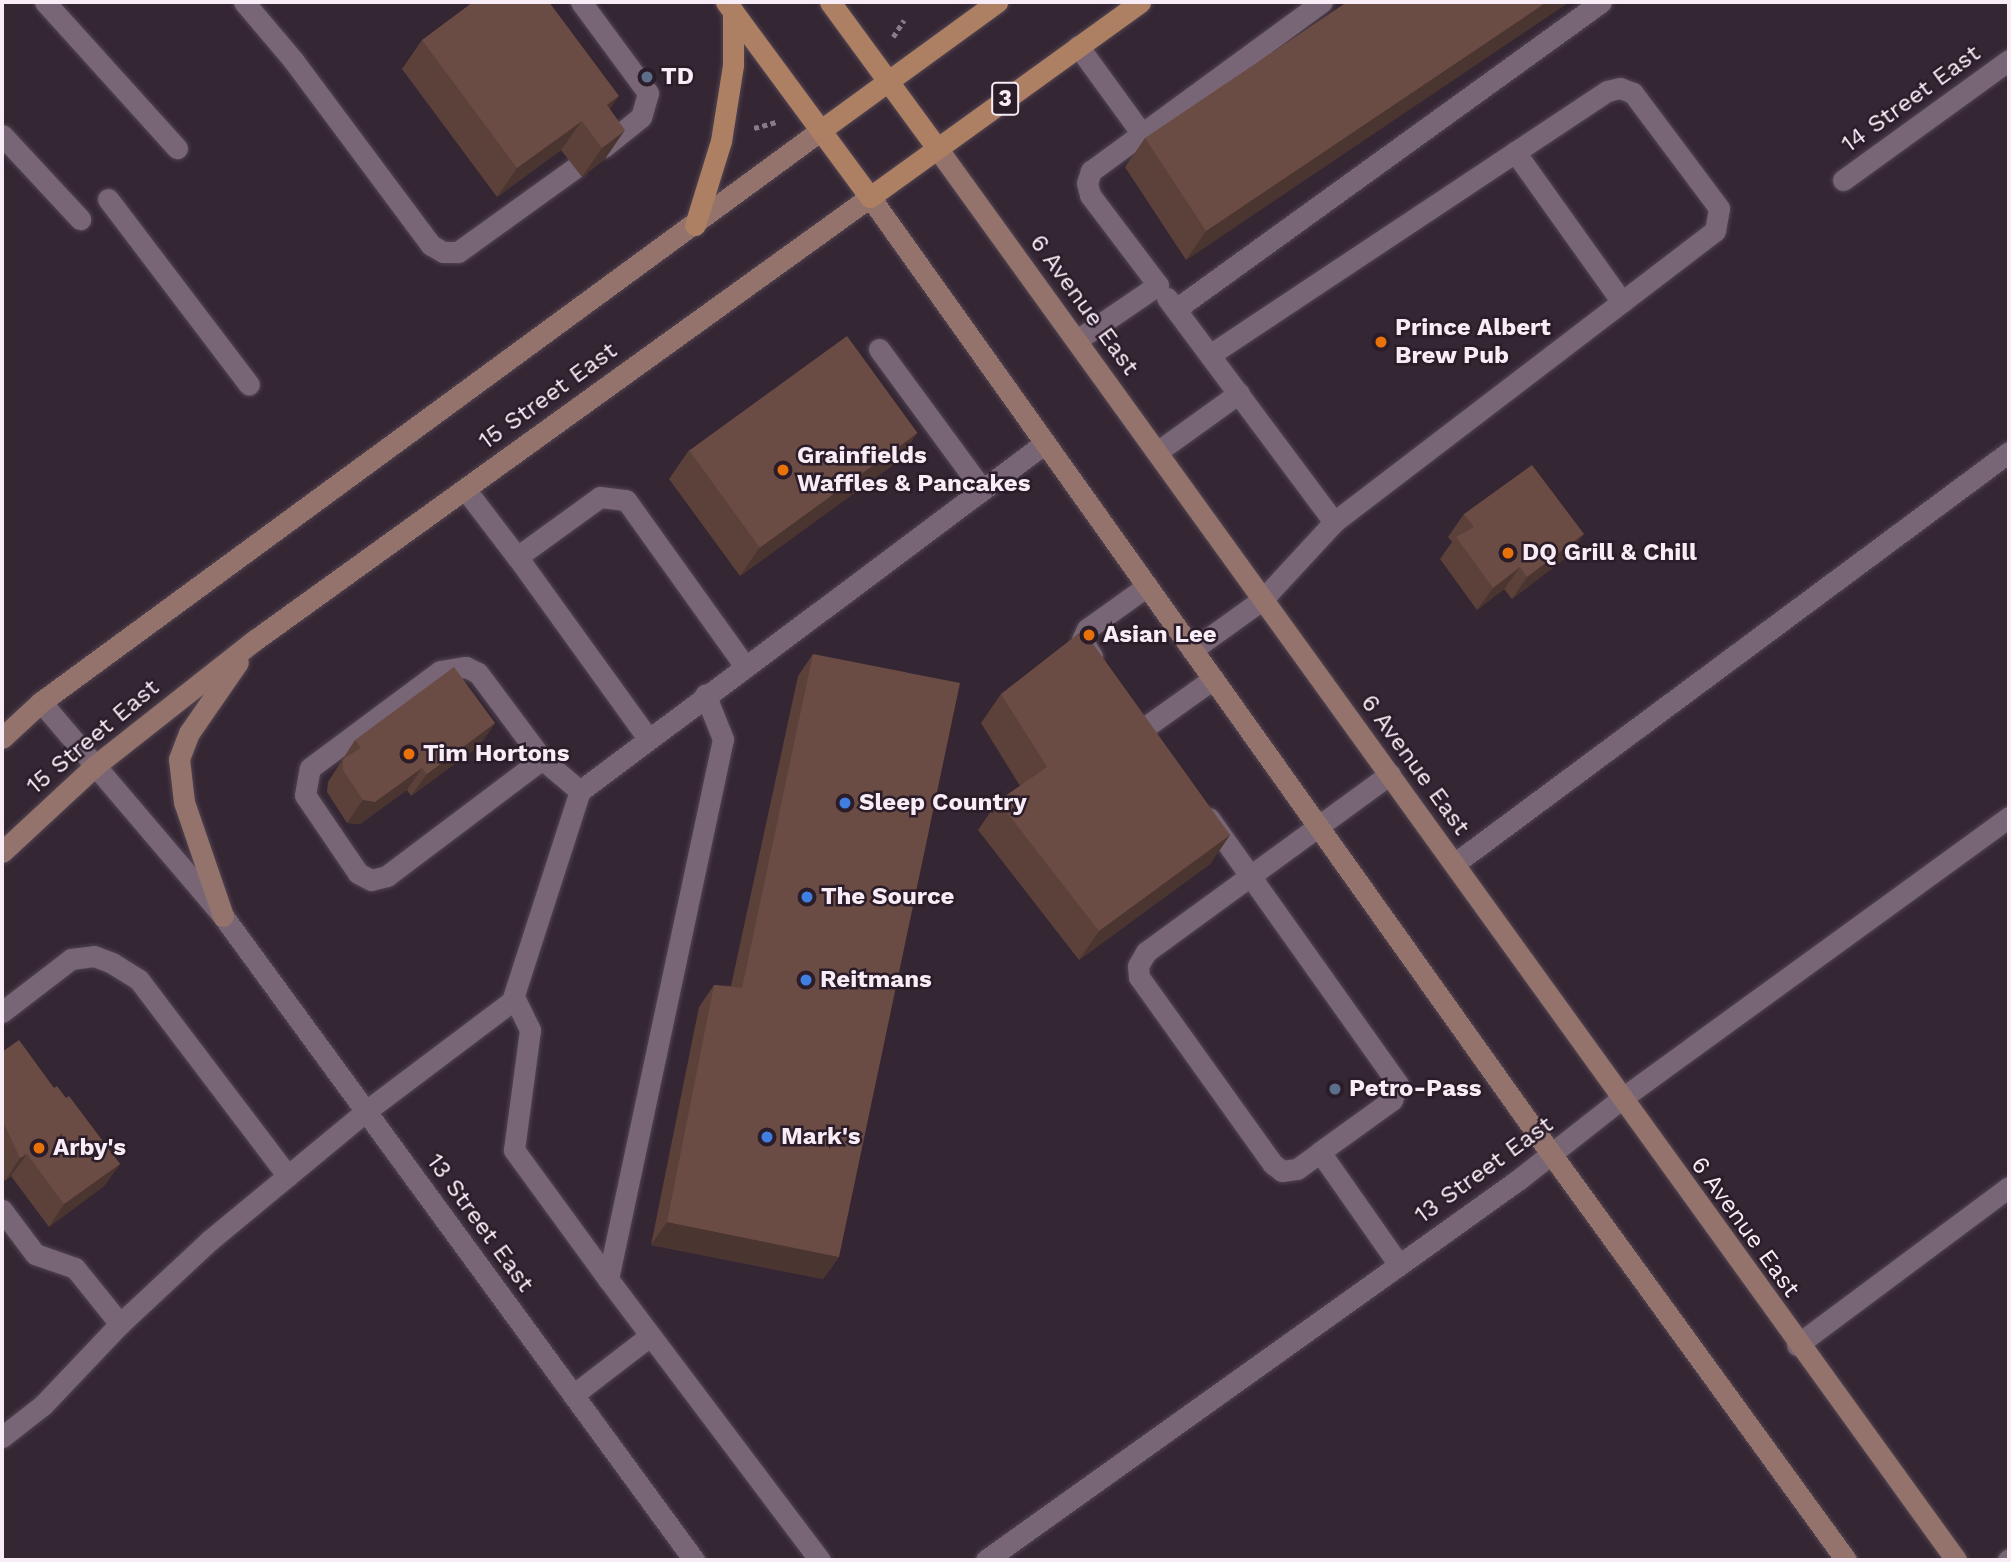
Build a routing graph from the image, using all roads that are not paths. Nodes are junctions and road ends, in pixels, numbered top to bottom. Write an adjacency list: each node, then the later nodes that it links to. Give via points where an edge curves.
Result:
1 (45, 2): 16 (street)
2 (244, 2): 20 (street, via 432,245 443,252 458,252)
3 (581, 2): 18 (street, via 648,93 641,117)
4 (830, 2): 12 (main road, 6 Avenue East)
5 (997, 2): 12 (main road)
6 (1140, 2): 10 (main road, 15 Street East / 3)
7 (1322, 2): 14 (street)
8 (1601, 2): 28 (street)
9 (729, 6): 13 (main road); 25 (main road, via 733,65 721,141)
10 (1078, 46): 14 (street); 17 (main road, 15 Street East / 3)
11 (2009, 60): 21 (street, 14 Street East)
12 (887, 79): 13 (main road); 17 (main road, 6 Avenue East)
13 (821, 130): 22 (main road); 25 (main road)
14 (1142, 134): 26 (street, via 1091,170 1087,183 1090,195)
15 (2, 135): 24 (street)
16 (177, 148)
17 (937, 148): 22 (main road, 15 Street East / 3); 29 (main road, 6 Avenue East)
18 (599, 151)
19 (1515, 152): 27 (street); 27 (street, via 1607,91 1620,88 1633,93 1719,208 1715,231); 31 (street)
20 (575, 168)
21 (1843, 180)
22 (870, 197): 34 (main road); 37 (main road, 15 Street East)
23 (108, 199): 32 (street)
24 (80, 219)
25 (695, 225): 49 (main road)
26 (1158, 285): 28 (street); 29 (street)
27 (1622, 302): 39 (street)
28 (1176, 309): 31 (street)
29 (1077, 340): 35 (main road, 6 Avenue East)
30 (878, 349): 38 (street)
31 (1210, 355): 33 (street)
32 (249, 385)
33 (1239, 393): 35 (street); 39 (street)
34 (1045, 443): 38 (street); 41 (main road)
35 (1157, 452): 42 (main road, 6 Avenue East)
36 (2009, 452): 63 (street)
37 (465, 489): 40 (street); 43 (main road, 15 Street East)
38 (982, 489): 45 (street)
39 (1335, 522): 42 (street)
40 (517, 557): 45 (street, via 600,497 626,500); 52 (street)
41 (1147, 586): 44 (main road); 46 (street, via 1084,635 1084,644)
42 (1263, 599): 44 (street); 57 (main road, 6 Avenue East)
43 (255, 640): 56 (main road, 15 Street East); 65 (main road, via 189,733 179,759 184,802)
44 (1192, 650): 47 (main road)
45 (744, 665): 48 (street)
46 (1107, 676)
47 (1213, 679): 51 (street); 61 (main road)
48 (705, 694): 52 (street); 76 (street, via 723,739)
49 (41, 702): 53 (main road); 56 (street, 13 Street East)
50 (1129, 707): 51 (street)
51 (1144, 728): 54 (street)
52 (647, 737): 58 (street)
53 (2, 738)
54 (1161, 751)
55 (542, 759): 55 (street, via 478,674 455,667 440,671 310,768 304,781 310,808 358,873 371,880 387,876); 58 (street)
56 (96, 765): 62 (main road, 15 Street East); 65 (street, 13 Street East)
57 (1390, 774): 61 (street); 63 (main road, 6 Avenue East)
58 (580, 791): 66 (street)
59 (1193, 796): 64 (street)
60 (2009, 817): 68 (street, 13 Street East)
61 (1318, 826): 64 (street); 71 (main road)
62 (2, 852)
63 (1454, 863): 68 (main road, 6 Avenue East)
64 (1250, 875): 70 (street, via 1398,1084 1392,1100); 70 (street, via 1146,952 1139,977 1273,1164 1282,1171 1297,1169)
65 (223, 916): 69 (street, 13 Street East)
66 (514, 997): 69 (street); 76 (street, via 530,1030 514,1150)
67 (2, 1012): 72 (street, via 71,959 94,956 139,980)
68 (1621, 1099): 71 (street, 13 Street East); 79 (main road, 6 Avenue East)
69 (366, 1111): 72 (street); 80 (street, 13 Street East)
70 (1320, 1152): 75 (street)
71 (1552, 1155): 75 (street, 13 Street East); 85 (main road)
72 (288, 1176): 77 (street)
73 (2009, 1187): 79 (street)
74 (2, 1210): 77 (street, via 35,1254 75,1268)
75 (1399, 1265): 84 (street, 13 Street East)
76 (608, 1279): 78 (street)
77 (120, 1324): 81 (street, via 43,1405)
78 (650, 1336): 80 (street); 83 (street)
79 (1797, 1345): 86 (main road, 6 Avenue East)
80 (573, 1395): 82 (street, 13 Street East)
81 (2, 1437)
82 (694, 1560)
83 (820, 1560)
84 (986, 1560)
85 (1846, 1560)
86 (1956, 1560)

